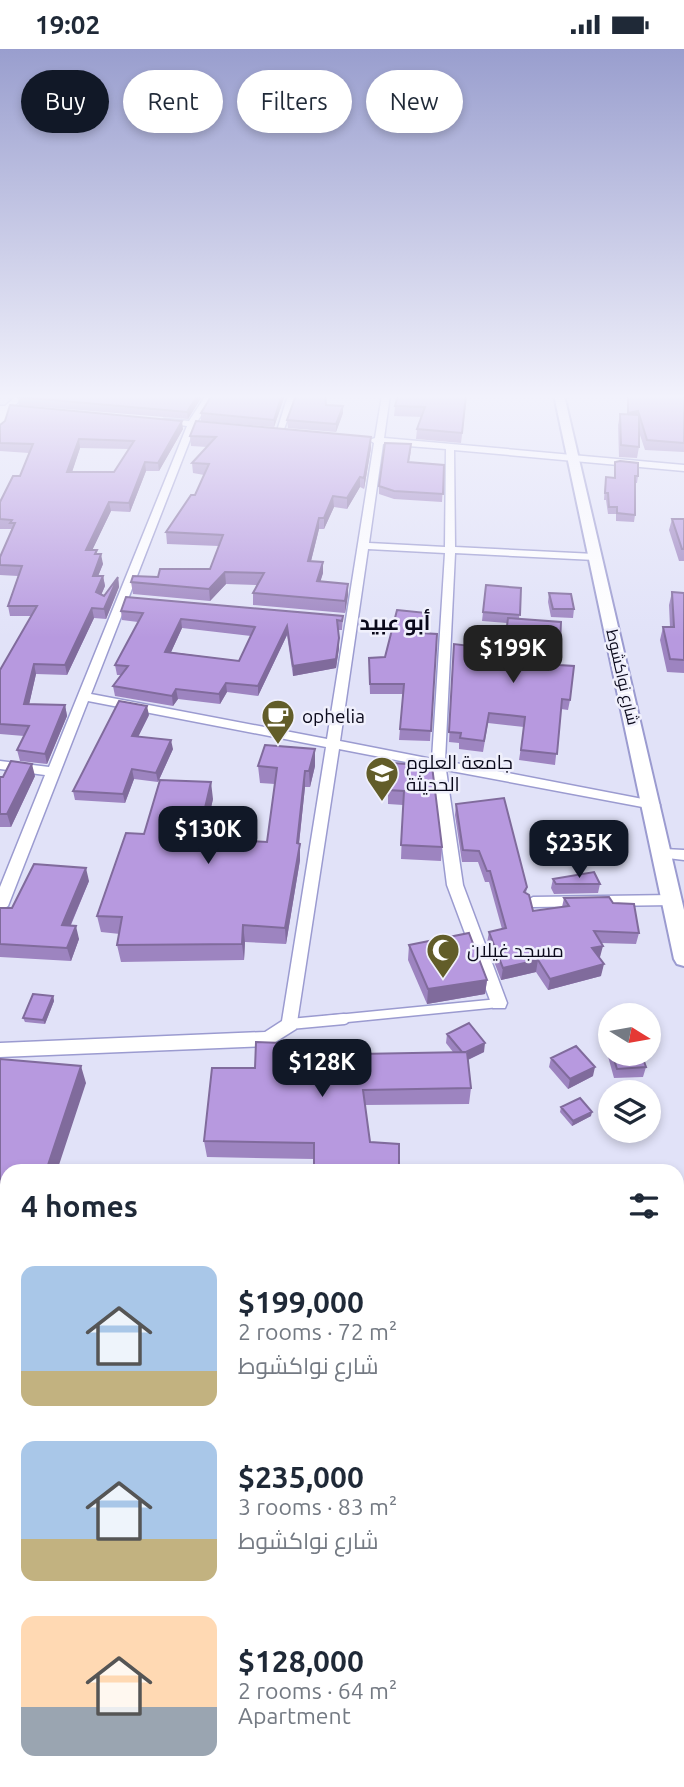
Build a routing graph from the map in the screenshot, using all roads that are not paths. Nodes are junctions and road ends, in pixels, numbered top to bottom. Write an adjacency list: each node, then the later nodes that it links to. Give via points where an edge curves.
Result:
1 (172, 476): 8 (street)
2 (375, 476): 5 (street)
3 (450, 476): 6 (street)
4 (580, 476): 7 (street, شارع نواكشوط)
5 (364, 546): 6 (street); 11 (street, via 346,619)
6 (450, 551): 7 (street); 12 (street)
7 (595, 557): 15 (street, شارع نواكشوط)
8 (124, 599): 9 (street); 10 (street)
9 (137, 600)
10 (84, 697): 11 (street); 14 (street)
11 (334, 744): 12 (street); 23 (street)
12 (438, 764): 15 (street); 22 (street, via 455,885)
13 (0, 765): 14 (street)
14 (54, 772): 20 (street)
15 (653, 805): 16 (street, شارع نواكشوط)
16 (664, 854): 17 (street); 18 (street, شارع نواكشوط)
17 (684, 855)
18 (673, 900): 19 (street); 21 (street, شارع نواكشوط)
19 (533, 902)
20 (0, 904)
21 (684, 959)
22 (499, 1003): 23 (lane)
23 (290, 1024): 24 (street, via 269,1039)
24 (0, 1050)

